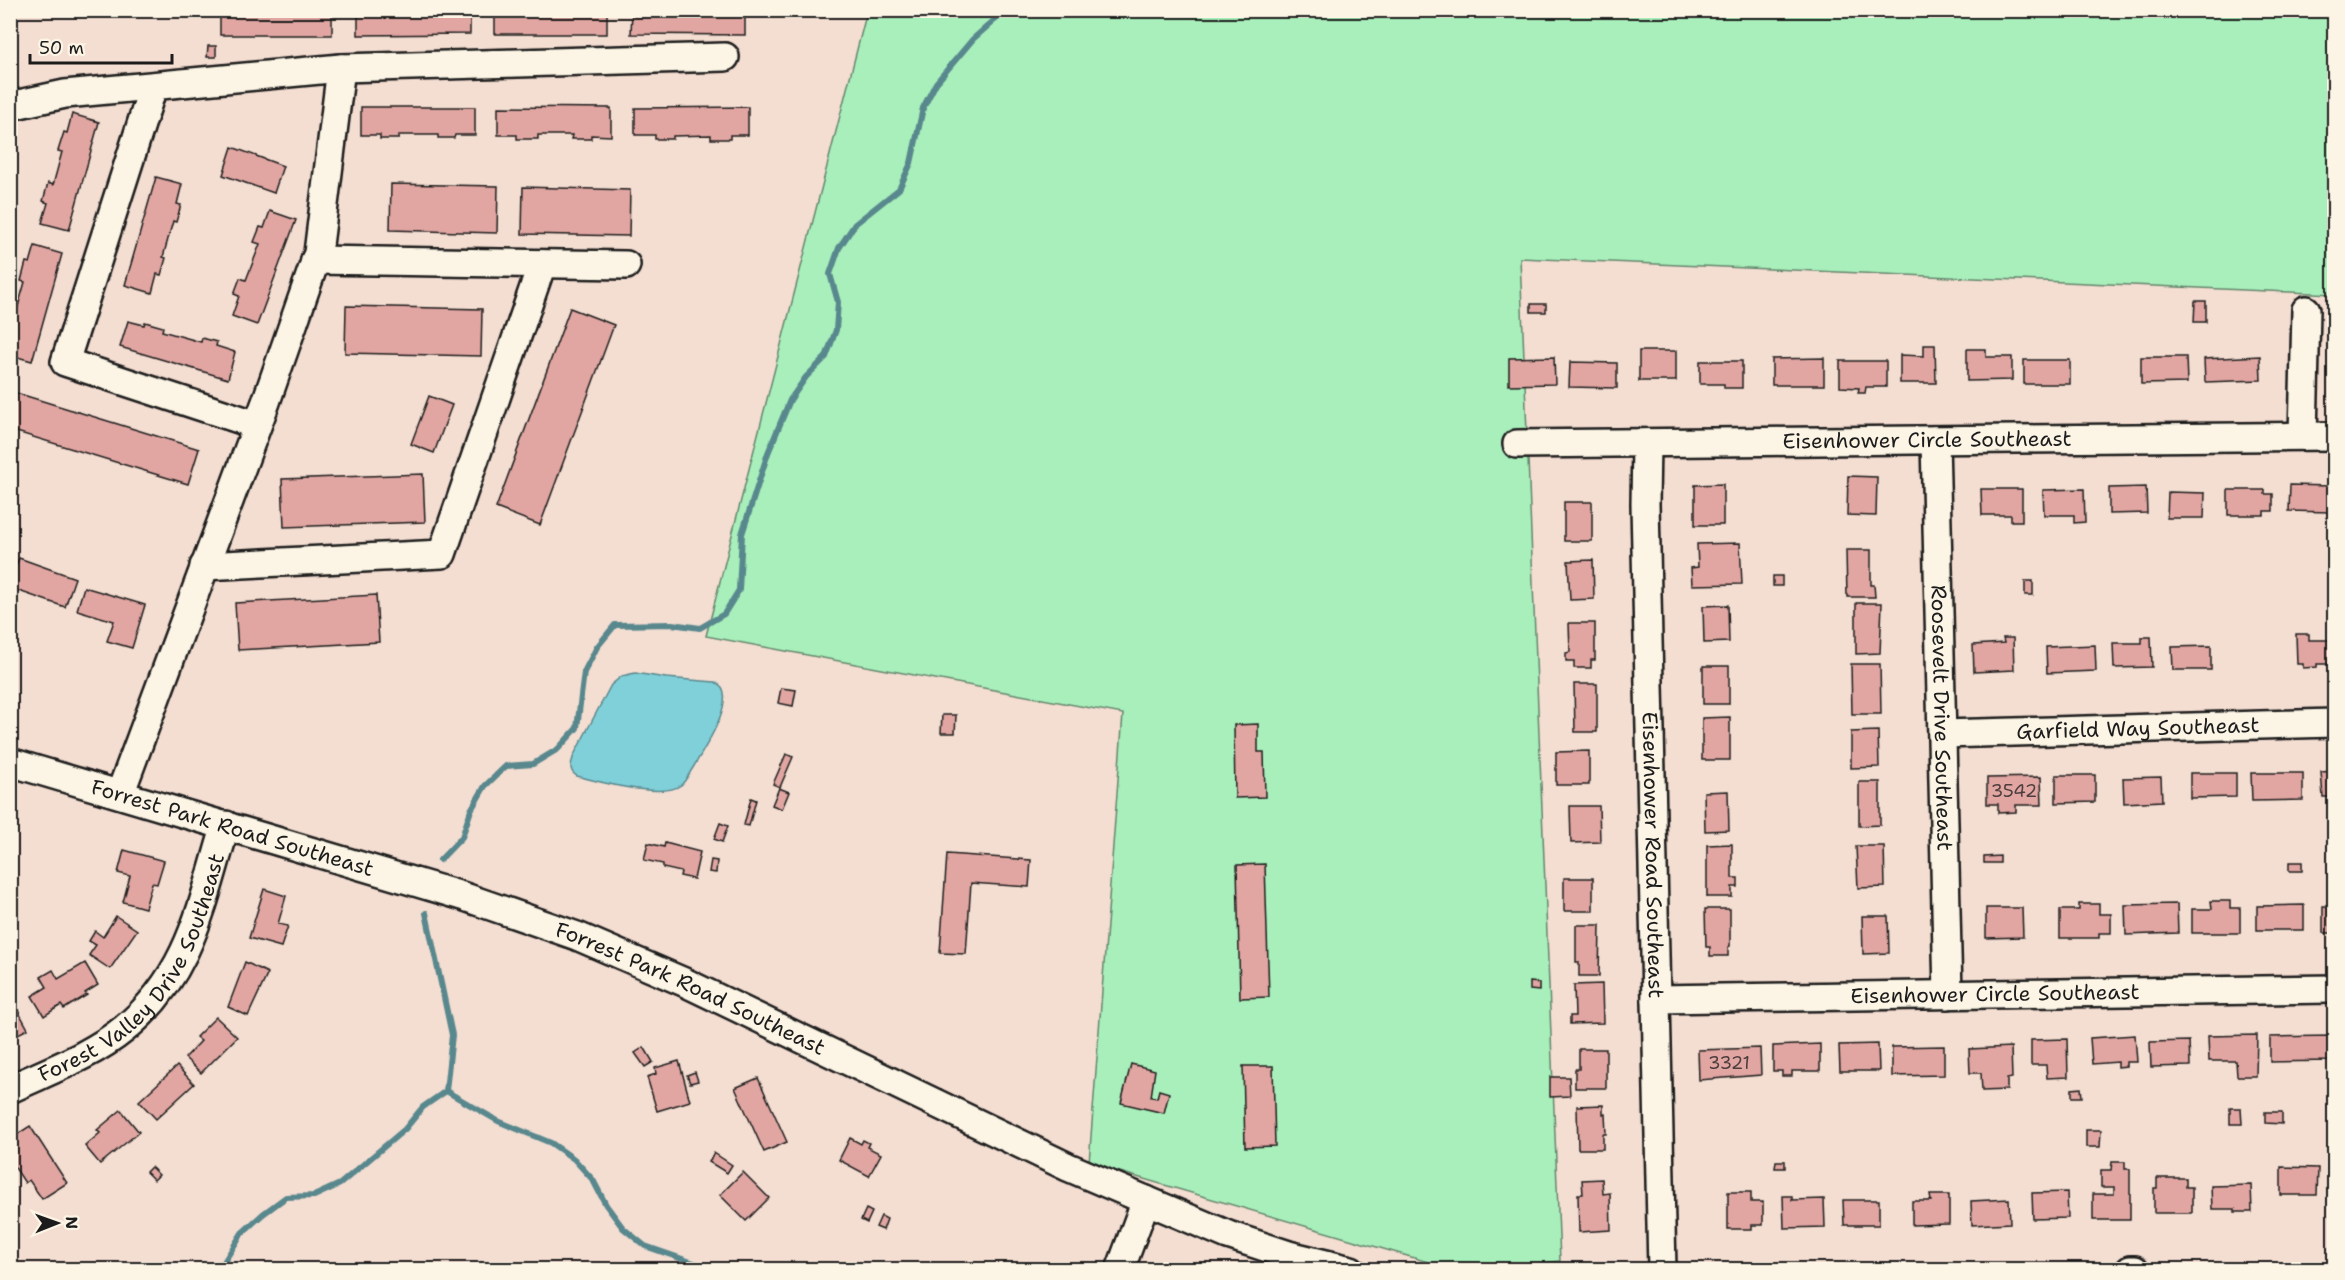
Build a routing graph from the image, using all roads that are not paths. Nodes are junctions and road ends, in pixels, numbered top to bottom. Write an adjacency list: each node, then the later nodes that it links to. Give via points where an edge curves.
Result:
1 (725, 57): 2 (street)
2 (341, 68): 3 (street); 5 (street)
3 (153, 87): 4 (street, via 65,94); 9 (street, via 65,362)
4 (10, 106)
5 (315, 260): 6 (street); 9 (street)
6 (542, 264): 7 (street); 15 (street, via 442,554)
7 (626, 265)
8 (2306, 310): 10 (street)
9 (257, 425): 15 (street)
10 (2303, 436): 11 (street, Eisenhower Circle Southeast); 12 (street, Eisenhower Circle Southeast)
11 (2334, 436)
12 (1935, 440): 13 (street, Eisenhower Circle Southeast); 17 (street, Roosevelt Drive Southeast)
13 (1646, 443): 14 (street, Eisenhower Circle Southeast); 23 (street, Eisenhower Road Southeast)
14 (1517, 444)
15 (204, 566): 19 (street)
16 (2334, 723): 17 (street, Garfield Way Southeast)
17 (1942, 734): 22 (street, Roosevelt Drive Southeast)
18 (10, 762): 19 (street, Forrest Park Road Southeast)
19 (120, 794): 20 (street, Forrest Park Road Southeast)
20 (226, 825): 24 (street, Forest Valley Drive Southeast, via 189,945 171,978 148,1007 94,1049); 25 (street, Forrest Park Road Southeast, via 462,896 577,936 684,982 1058,1162)
21 (2334, 989): 22 (street, Eisenhower Circle Southeast)
22 (1948, 995): 23 (street, Eisenhower Circle Southeast)
23 (1656, 999): 28 (street, Eisenhower Road Southeast)
24 (10, 1089)
25 (1146, 1200): 26 (street); 27 (street, Forrest Park Road Southeast, via 1228,1235 1288,1255)
26 (1120, 1269)
27 (1351, 1269)
28 (1662, 1269)
29 (2130, 1269): 30 (street)
30 (2135, 1269)

